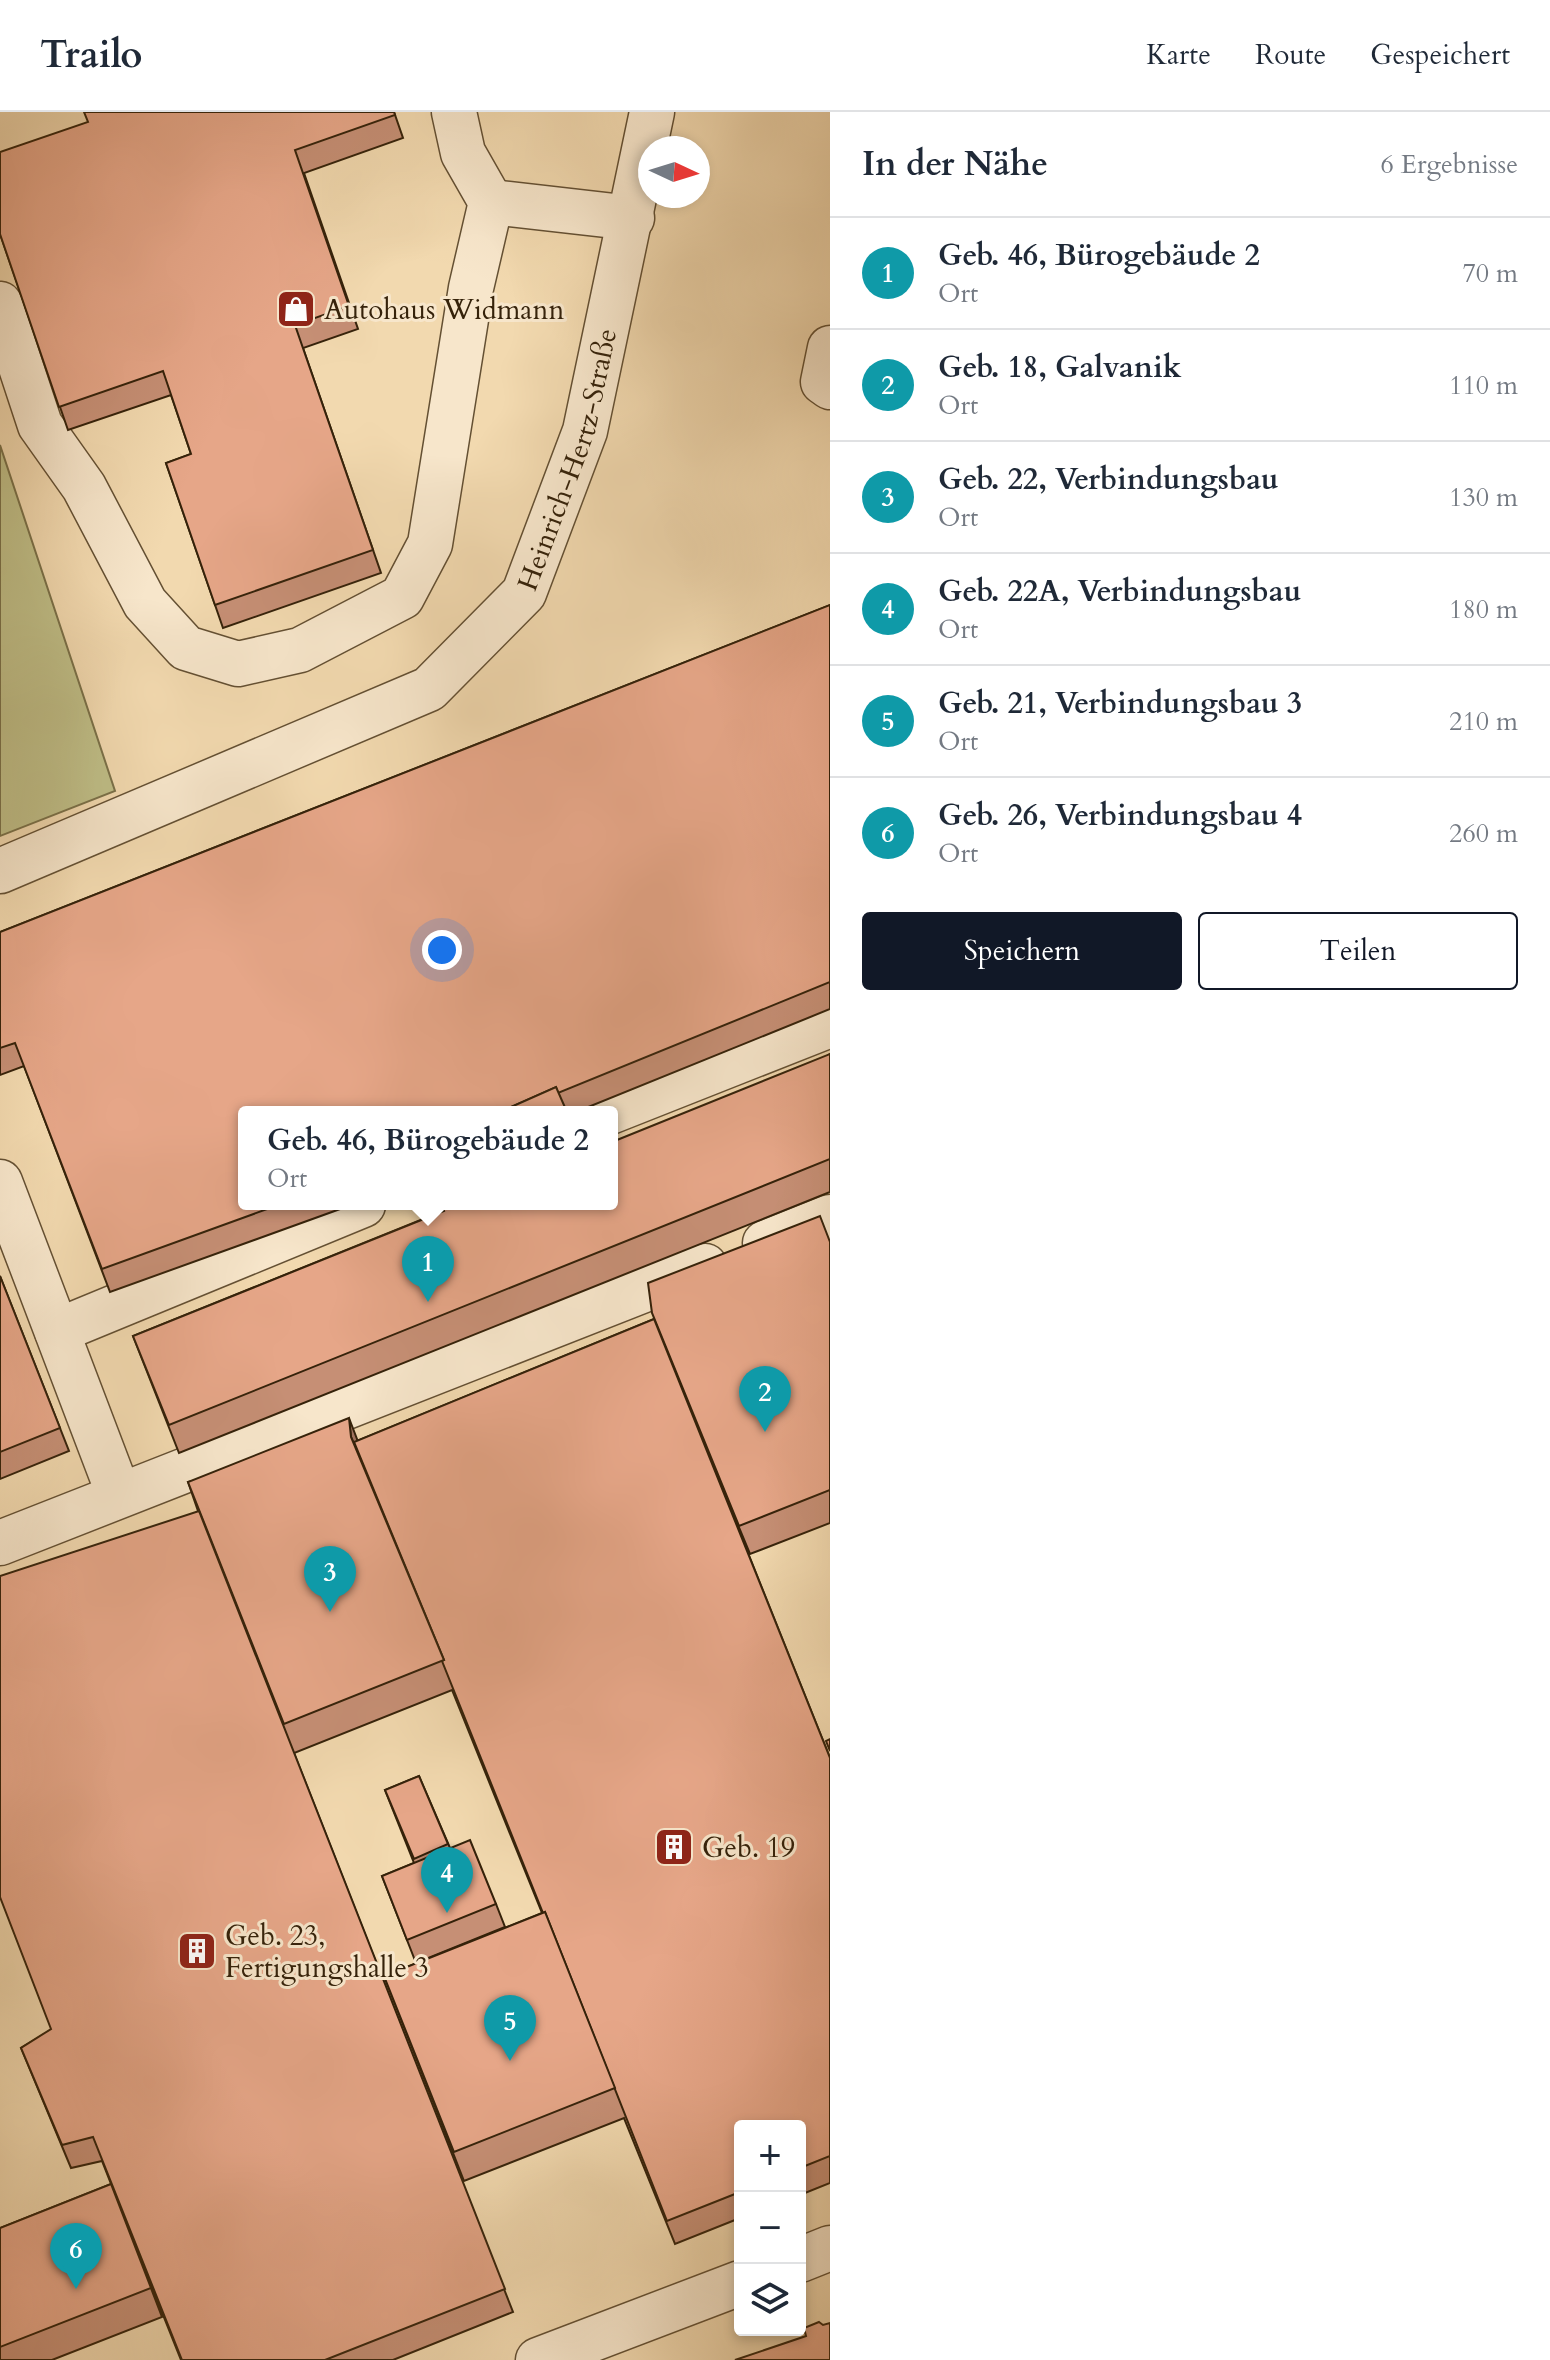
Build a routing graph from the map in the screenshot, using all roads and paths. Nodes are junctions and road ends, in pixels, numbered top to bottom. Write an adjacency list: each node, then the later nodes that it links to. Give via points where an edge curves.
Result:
1 (454, 112): 3 (street, via 463,153)
2 (652, 112): 4 (street, Heinrich-Hertz-Straße)
3 (491, 202): 4 (street); 5 (street, via 471,288 430,544 402,597 300,650 238,664 186,648 145,603 84,487 40,425)
4 (632, 218): 8 (street, Heinrich-Hertz-Straße, via 585,431 524,593 429,689)
5 (0, 304)
6 (830, 348): 7 (street, via 823,382)
7 (830, 387)
8 (0, 871)
9 (830, 1025): 10 (street)
10 (618, 1109)
11 (0, 1182): 14 (street)
12 (351, 1210): 14 (street)
13 (830, 1217): 15 (street)
14 (57, 1331): 15 (street)
15 (119, 1495): 16 (street)
16 (0, 1543)
17 (830, 2248): 18 (street)
18 (806, 2258)
19 (734, 2285): 20 (street)
20 (538, 2360)

